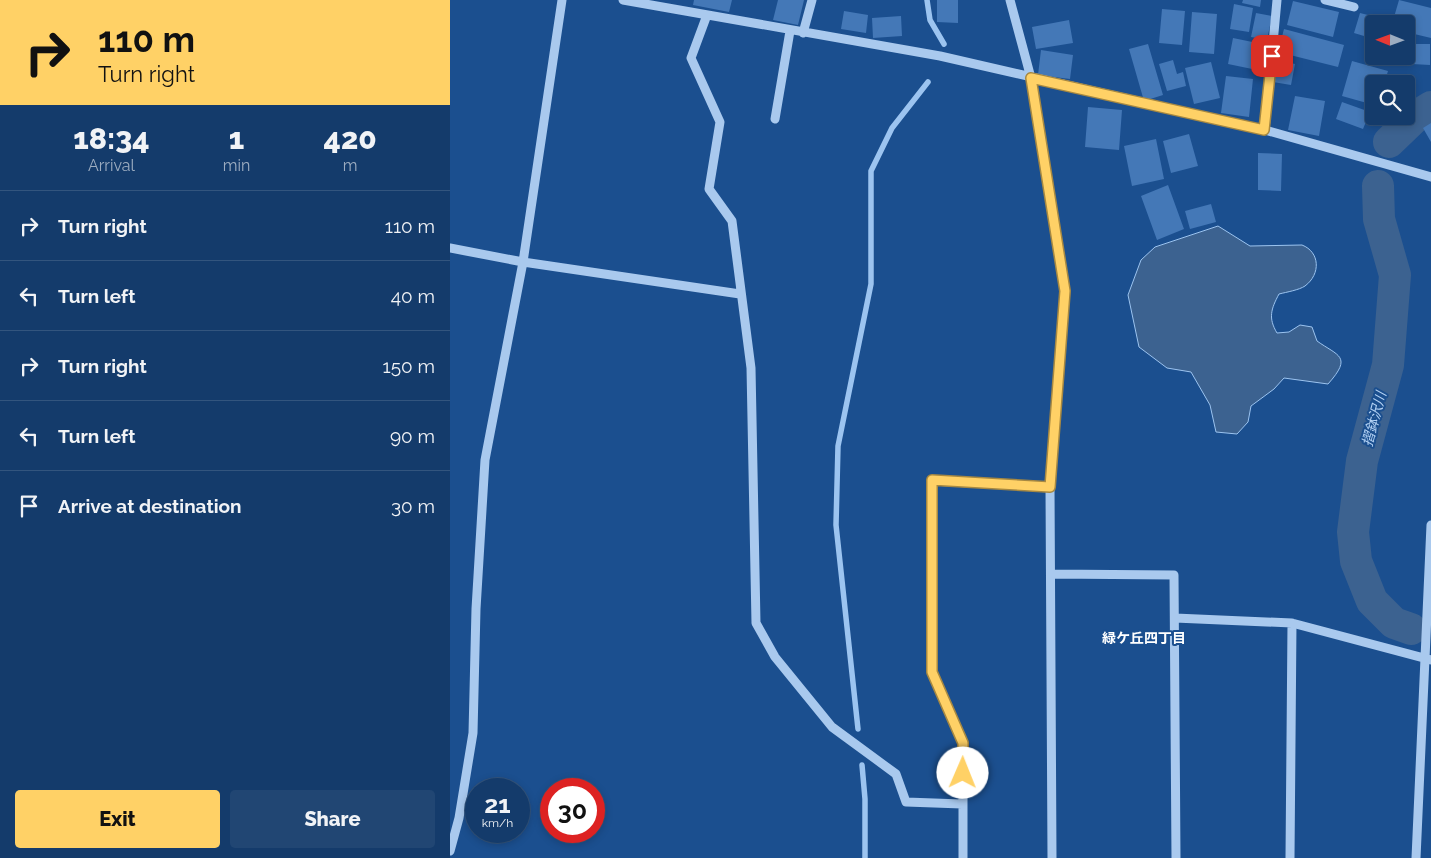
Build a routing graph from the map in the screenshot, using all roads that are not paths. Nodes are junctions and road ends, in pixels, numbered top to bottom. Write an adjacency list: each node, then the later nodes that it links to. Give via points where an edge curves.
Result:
1 (562, 0): 17 (street)
2 (622, 0): 7 (street)
3 (812, 0): 11 (street)
4 (1010, 0): 12 (street)
5 (1277, 0): 14 (street)
6 (1326, 0): 8 (street)
7 (678, 4): 9 (street)
8 (1354, 7)
9 (707, 15): 10 (street); 18 (street, via 692,58 720,122 709,189 732,221)
10 (790, 32): 11 (street); 13 (street)
11 (803, 33): 12 (street, via 940,56)
12 (1031, 78): 14 (street); 19 (street, via 1065,291)
13 (775, 119)
14 (1264, 130): 15 (street)
15 (1431, 177)
16 (450, 248): 17 (street)
17 (522, 262): 18 (street); 26 (street, via 485,460 473,733 459,818)
18 (740, 294): 25 (street, via 751,368 756,623 776,658 832,727 896,774 906,802)
19 (1050, 487): 21 (street); 25 (street, via 932,480 932,672 963,743)
20 (1431, 525): 24 (street)
21 (1051, 574): 22 (street, via 1174,576); 28 (street)
22 (1175, 618): 23 (street); 29 (street)
23 (1292, 623): 24 (street); 30 (street)
24 (1428, 659): 31 (street)
25 (962, 804): 27 (street)
26 (450, 851)
27 (963, 858)
28 (1052, 858)
29 (1176, 858)
30 (1290, 858)
31 (1416, 858)

